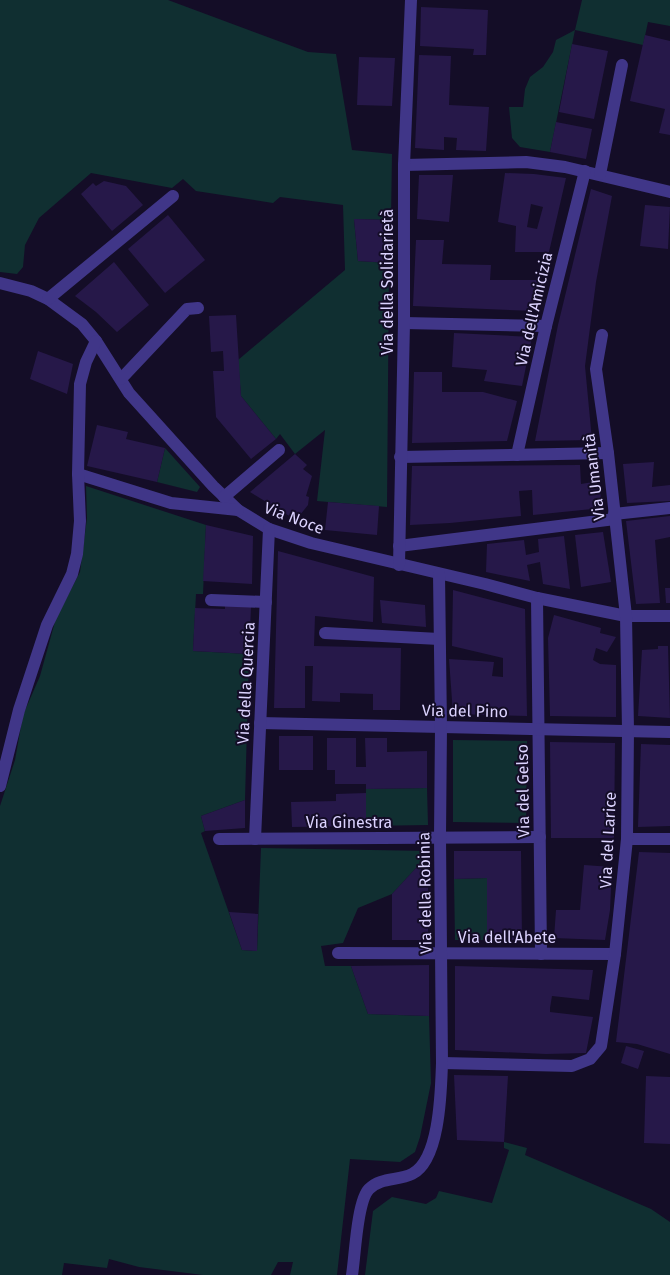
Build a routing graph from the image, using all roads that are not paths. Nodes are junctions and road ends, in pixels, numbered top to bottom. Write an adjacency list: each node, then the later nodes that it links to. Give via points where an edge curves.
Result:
1 (411, 0): 3 (street, Via della Solidarietà)
2 (622, 65): 5 (street)
3 (404, 165): 4 (street, via 526,162); 11 (street, Via della Solidarietà)
4 (585, 171): 5 (street); 12 (street, Via dell'Amicizia)
5 (600, 174): 6 (street)
6 (670, 192)
7 (173, 196): 9 (street)
8 (0, 283): 9 (street, Via Noce)
9 (48, 299): 14 (street, Via Noce, via 82,324)
10 (198, 308): 15 (street, via 187,309)
11 (404, 323): 12 (street); 19 (street, Via della Solidarietà)
12 (546, 326): 18 (street, Via dell'Amicizia)
13 (602, 335): 17 (street, Via Umanità, via 596,369)
14 (96, 341): 15 (street, Via Noce); 20 (street, via 80,384)
15 (121, 379): 21 (street, Via Noce, via 129,392)
16 (279, 450): 21 (street)
17 (608, 454): 18 (street); 24 (street, Via Umanità)
18 (517, 455): 19 (street)
19 (400, 457): 26 (street, Via della Solidarietà)
20 (78, 474): 23 (street, via 171,503); 41 (street, via 78,554 47,625 19,710)
21 (224, 497): 23 (street, Via Noce)
22 (670, 508): 24 (street)
23 (238, 510): 25 (street, Via Noce)
24 (615, 516): 26 (street); 32 (street, Via Umanità)
25 (269, 529): 27 (street, Via Noce); 31 (street, Via della Quercia)
26 (399, 546): 27 (street, Via della Solidarietà)
27 (398, 565): 28 (street, Via Noce)
28 (438, 574): 29 (street, Via Noce); 35 (street, Via della Robinia)
29 (537, 598): 32 (street, Via Noce); 38 (street, Via del Gelso)
30 (211, 600): 31 (street)
31 (266, 602): 36 (street, Via della Quercia)
32 (626, 616): 33 (street, Via Noce); 39 (street, Via del Larice)
33 (670, 616)
34 (325, 633): 35 (street)
35 (439, 639): 37 (street, Via della Robinia)
36 (260, 723): 37 (street, Via del Pino); 44 (street, Via della Quercia)
37 (441, 727): 38 (street, Via del Pino); 42 (street, Via della Robinia)
38 (538, 729): 39 (street, Via del Pino); 43 (street, Via del Gelso)
39 (628, 730): 40 (street, Via del Pino); 47 (street, Via del Larice)
40 (670, 732)
41 (0, 786)
42 (440, 837): 43 (street, Via Ginestra); 44 (street, Via Ginestra); 49 (street, Via della Robinia)
43 (540, 837): 50 (street, Via del Gelso)
44 (255, 838): 46 (street, Via Ginestra)
45 (670, 838): 47 (street)
46 (219, 839)
47 (627, 839): 51 (street, Via del Larice)
48 (338, 953): 49 (street, Via dell'Abete)
49 (442, 953): 50 (street, Via dell'Abete); 52 (street, Via della Robinia)
50 (541, 954): 51 (street, Via dell'Abete)
51 (615, 954): 52 (street, Via del Larice, via 601,1046 590,1059 572,1066)
52 (442, 1063): 53 (street, Via della Robinia, via 433,1145 425,1162 413,1174 384,1180 368,1189 361,1204)
53 (352, 1275)

